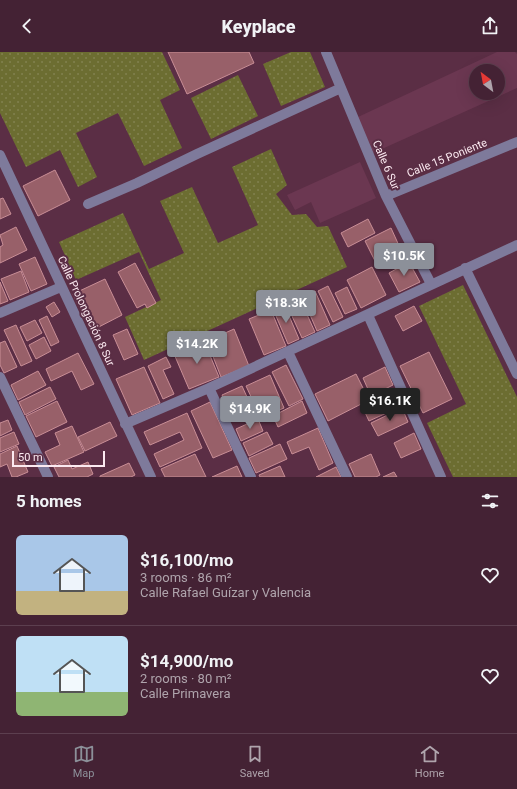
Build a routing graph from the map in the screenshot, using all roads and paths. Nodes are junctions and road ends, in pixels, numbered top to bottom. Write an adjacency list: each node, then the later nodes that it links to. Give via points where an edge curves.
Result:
1 (326, 52): 2 (street, Calle 6 Sur)
2 (341, 88): 5 (street, Calle 6 Sur); 6 (street)
3 (517, 142): 5 (street, Calle 15 Poniente)
4 (0, 155): 10 (street, Calle Prolongación 8 Sur)
5 (386, 196): 9 (street, Calle 6 Sur)
6 (88, 204)
7 (517, 245): 8 (street)
8 (465, 268): 9 (street); 14 (street)
9 (431, 284): 12 (street)
10 (61, 287): 11 (street); 17 (street, Calle Prolongación 8 Sur)
11 (0, 313)
12 (368, 315): 13 (street); 22 (street)
13 (288, 352): 16 (street); 21 (street)
14 (517, 374)
15 (0, 377): 18 (street)
16 (209, 388): 17 (street); 20 (street)
17 (125, 424): 19 (street, Calle Prolongación 8 Sur)
18 (48, 477)
19 (151, 477)
20 (251, 477)
21 (347, 477)
22 (441, 477)

